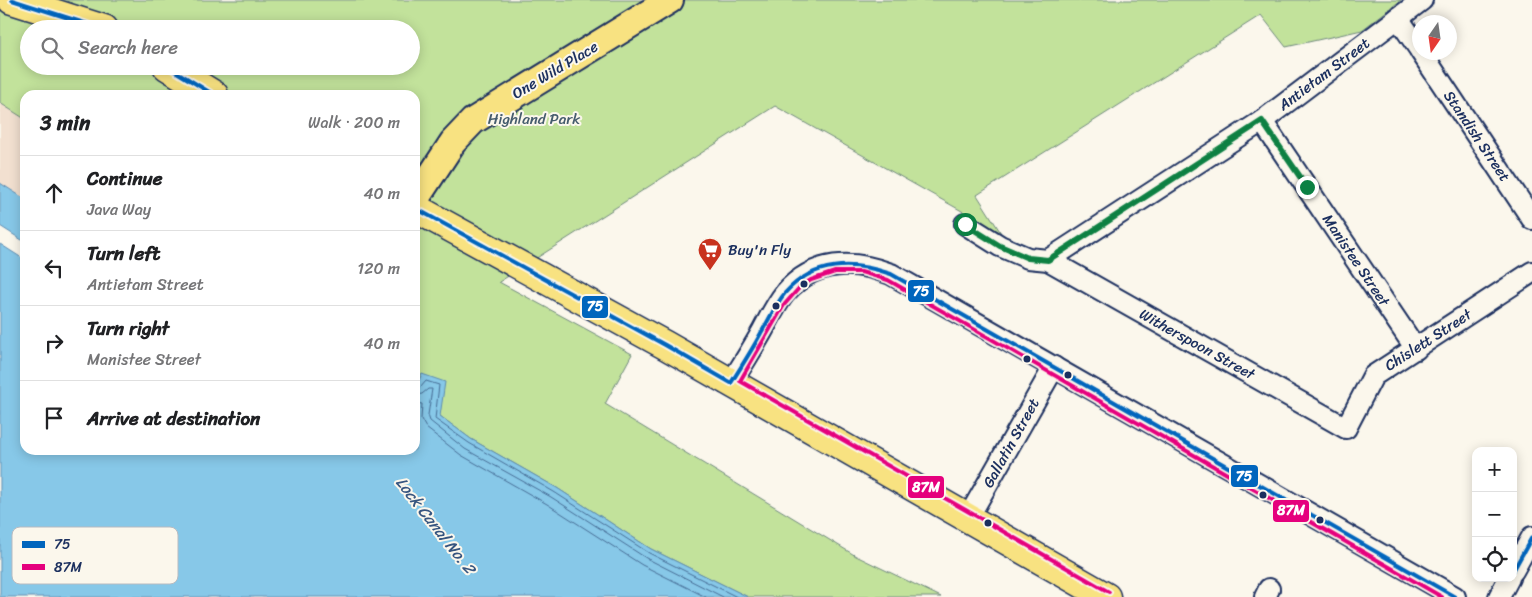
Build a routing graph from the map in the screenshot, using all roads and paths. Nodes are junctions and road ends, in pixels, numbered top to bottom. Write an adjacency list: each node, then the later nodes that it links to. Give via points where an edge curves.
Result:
1 (12, 0): 7 (highway)
2 (58, 0): 8 (highway)
3 (80, 0): 9 (highway)
4 (670, 0): 15 (main road, One Wild Place, via 473,121 453,142)
5 (1422, 0): 6 (street, Antietam Street)
6 (1398, 18): 10 (street, Standish Street); 14 (street, Antietam Street)
7 (76, 20)
8 (90, 20)
9 (97, 20)
10 (1412, 39)
11 (1426, 60): 17 (street, Standish Street)
12 (181, 75): 13 (highway)
13 (206, 90)
14 (1262, 121): 19 (street, Antietam Street); 21 (street, Manistee Street)
15 (420, 192)
16 (420, 211): 23 (highway)
17 (1532, 219)
18 (965, 224): 19 (street, via 1000,246 1028,258)
19 (1048, 260): 24 (street, Witherspoon Street)
20 (1532, 272): 21 (street, Chislett Street)
21 (1416, 349): 24 (street, Chislett Street, via 1373,376)
22 (1054, 367): 23 (street, via 891,274 868,267 841,265 816,270 794,284 775,308); 25 (street, Gallatin Street); 30 (street)
23 (732, 383): 25 (highway)
24 (1346, 428)
25 (968, 518): 29 (highway)
26 (1532, 537): 27 (street)
27 (1517, 564)
28 (1507, 582): 31 (street)
29 (1106, 597)
30 (1455, 597)
31 (1499, 597)

